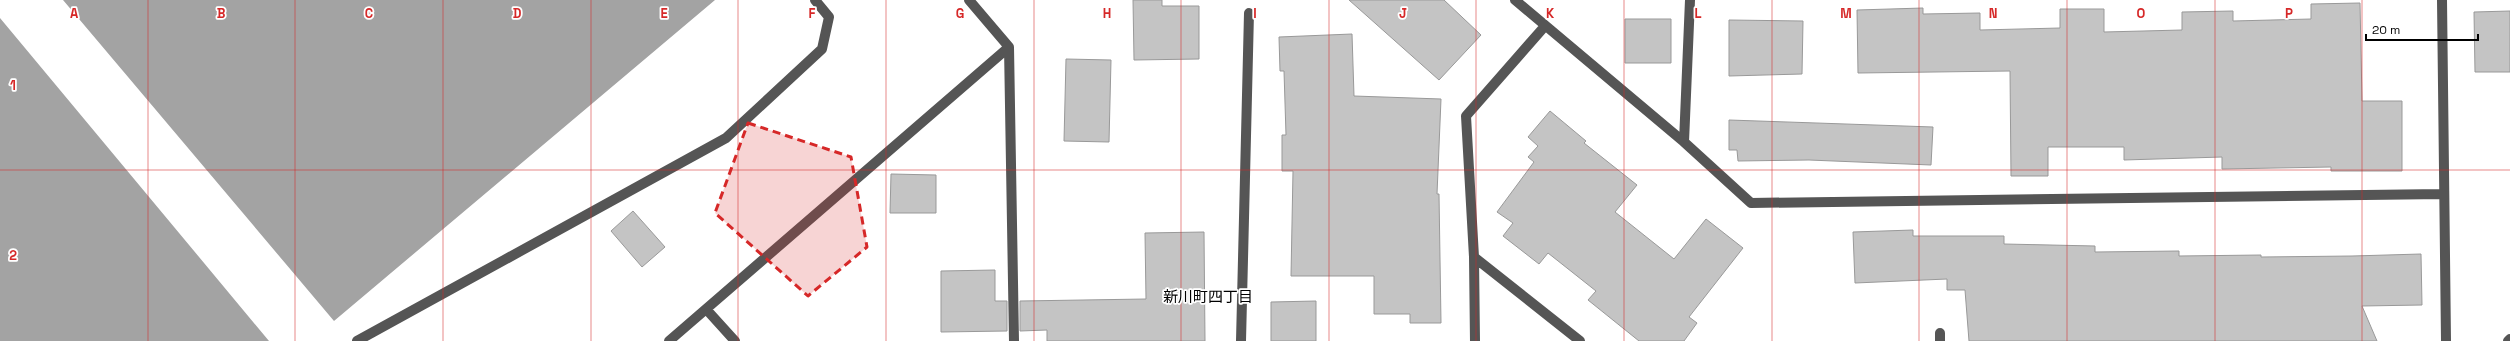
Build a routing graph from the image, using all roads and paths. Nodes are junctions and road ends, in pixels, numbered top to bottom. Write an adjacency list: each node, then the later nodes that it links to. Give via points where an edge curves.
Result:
1 (815, 0): 13 (street, via 829,17 822,49 726,138)
2 (969, 0): 8 (street)
3 (1515, 0): 7 (street)
4 (1690, 0): 9 (street)
5 (2442, 0): 10 (street)
6 (1249, 13): 17 (street)
7 (1545, 26): 9 (street); 11 (street, via 1466,116)
8 (1009, 47): 12 (street); 16 (street)
9 (1684, 142): 10 (street, via 1751,203)
10 (2443, 194): 20 (street)
11 (1474, 257): 18 (street); 19 (street)
12 (706, 309): 14 (street); 15 (street)
13 (357, 341)
14 (669, 341)
15 (735, 341)
16 (1014, 341)
17 (1242, 341)
18 (1475, 341)
19 (1580, 341)
20 (2446, 341)

